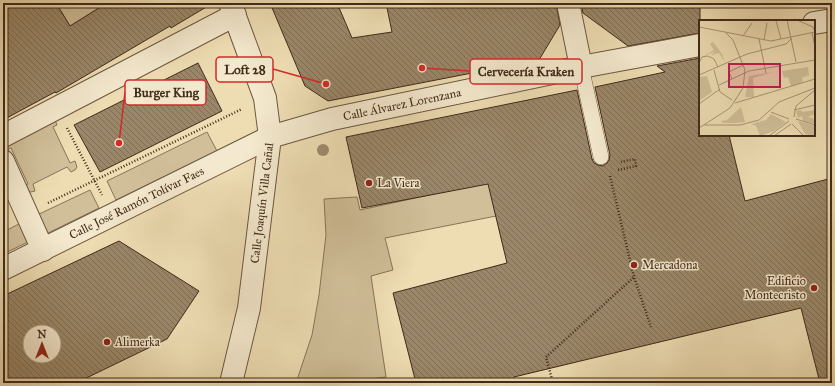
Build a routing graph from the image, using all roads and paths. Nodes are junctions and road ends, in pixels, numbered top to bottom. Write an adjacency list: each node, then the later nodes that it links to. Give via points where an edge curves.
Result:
1 (568, 3): 6 (street)
2 (233, 9): 7 (street, Calle Joaquín Villa Cañal); 8 (street)
3 (832, 20): 4 (street)
4 (815, 23)
5 (699, 45): 6 (street, Calle Álvarez Lorenzana)
6 (581, 67): 10 (street, Calle Álvarez Lorenzana, via 332,119); 11 (lane)
7 (265, 98): 10 (street, Calle Joaquín Villa Cañal); 13 (path)
8 (56, 109): 9 (street); 13 (path)
9 (3, 136)
10 (270, 137): 16 (street, Calle José Ramón Tolívar Faes); 22 (street, Calle Joaquín Villa Cañal, via 249,308)
11 (601, 157)
12 (3, 161): 15 (street)
13 (95, 180): 15 (path); 16 (path)
14 (613, 188): 19 (path)
15 (27, 214): 17 (street)
16 (113, 215): 17 (street, Calle José Ramón Tolívar Faes)
17 (43, 250): 18 (street, Calle José Ramón Tolívar Faes)
18 (3, 269)
19 (634, 277): 20 (path); 24 (path, via 546,357)
20 (651, 327)
21 (377, 379): 23 (path)
22 (231, 383)
23 (378, 383)
24 (553, 383)

